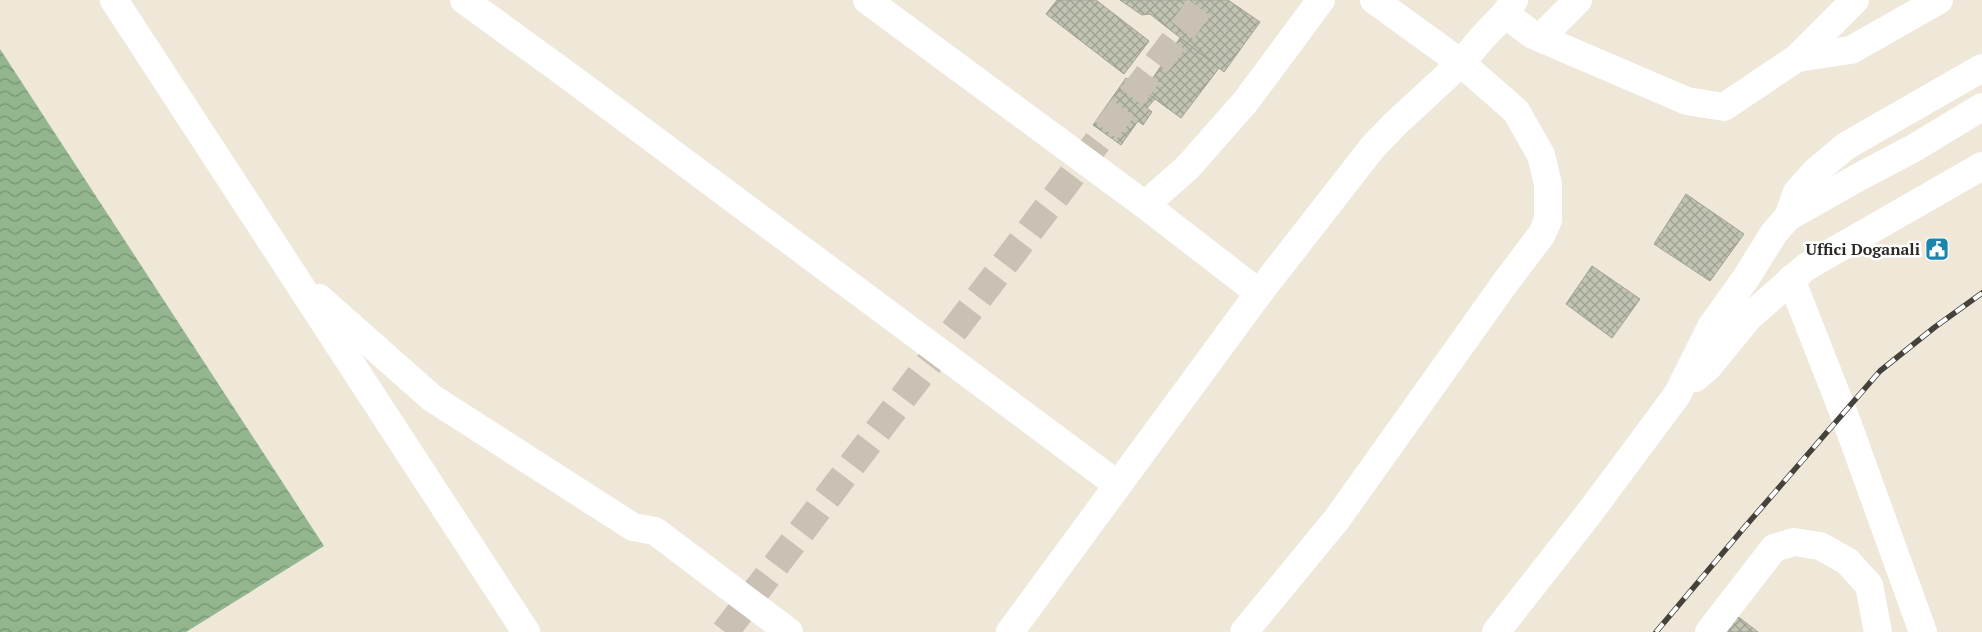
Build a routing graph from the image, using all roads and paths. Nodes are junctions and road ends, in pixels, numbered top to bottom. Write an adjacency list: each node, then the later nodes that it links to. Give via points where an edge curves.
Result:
1 (114, 0): 19 (lane)
2 (464, 0): 23 (lane)
3 (866, 0): 17 (lane)
4 (1321, 0): 17 (lane, via 1246,101 1188,167)
5 (1374, 0): 13 (lane)
6 (1528, 0): 10 (lane)
7 (1578, 0): 11 (lane)
8 (1855, 0): 12 (lane)
9 (1939, 0): 12 (lane, via 1851,50)
10 (1510, 7): 11 (lane, via 1532,36); 13 (lane)
11 (1540, 38): 12 (lane, via 1687,101 1724,107)
12 (1797, 58)
13 (1461, 63): 21 (lane, via 1372,148); 30 (lane, via 1516,111 1541,155 1548,184 1548,220 1542,234 1337,519)
14 (1982, 68): 18 (lane, via 1846,146 1814,172 1798,192)
15 (1982, 107): 18 (lane)
16 (1982, 166): 20 (lane, via 1848,242)
17 (1145, 205): 21 (lane)
18 (1788, 217): 22 (lane, via 1711,327)
19 (292, 274): 27 (lane); 28 (lane, via 432,398 633,527 654,531)
20 (1791, 279): 22 (lane, via 1749,317 1709,366); 24 (lane)
21 (1259, 293): 23 (lane)
22 (1677, 395): 31 (lane)
23 (1118, 485): 29 (lane)
24 (1902, 572): 25 (lane); 26 (lane)
25 (1869, 585): 32 (lane, via 1847,561 1820,546 1794,542 1774,548); 33 (lane)
26 (1920, 622)
27 (526, 632)
28 (789, 632)
29 (1010, 632)
30 (1244, 632)
31 (1496, 632)
32 (1709, 632)
33 (1878, 632)

